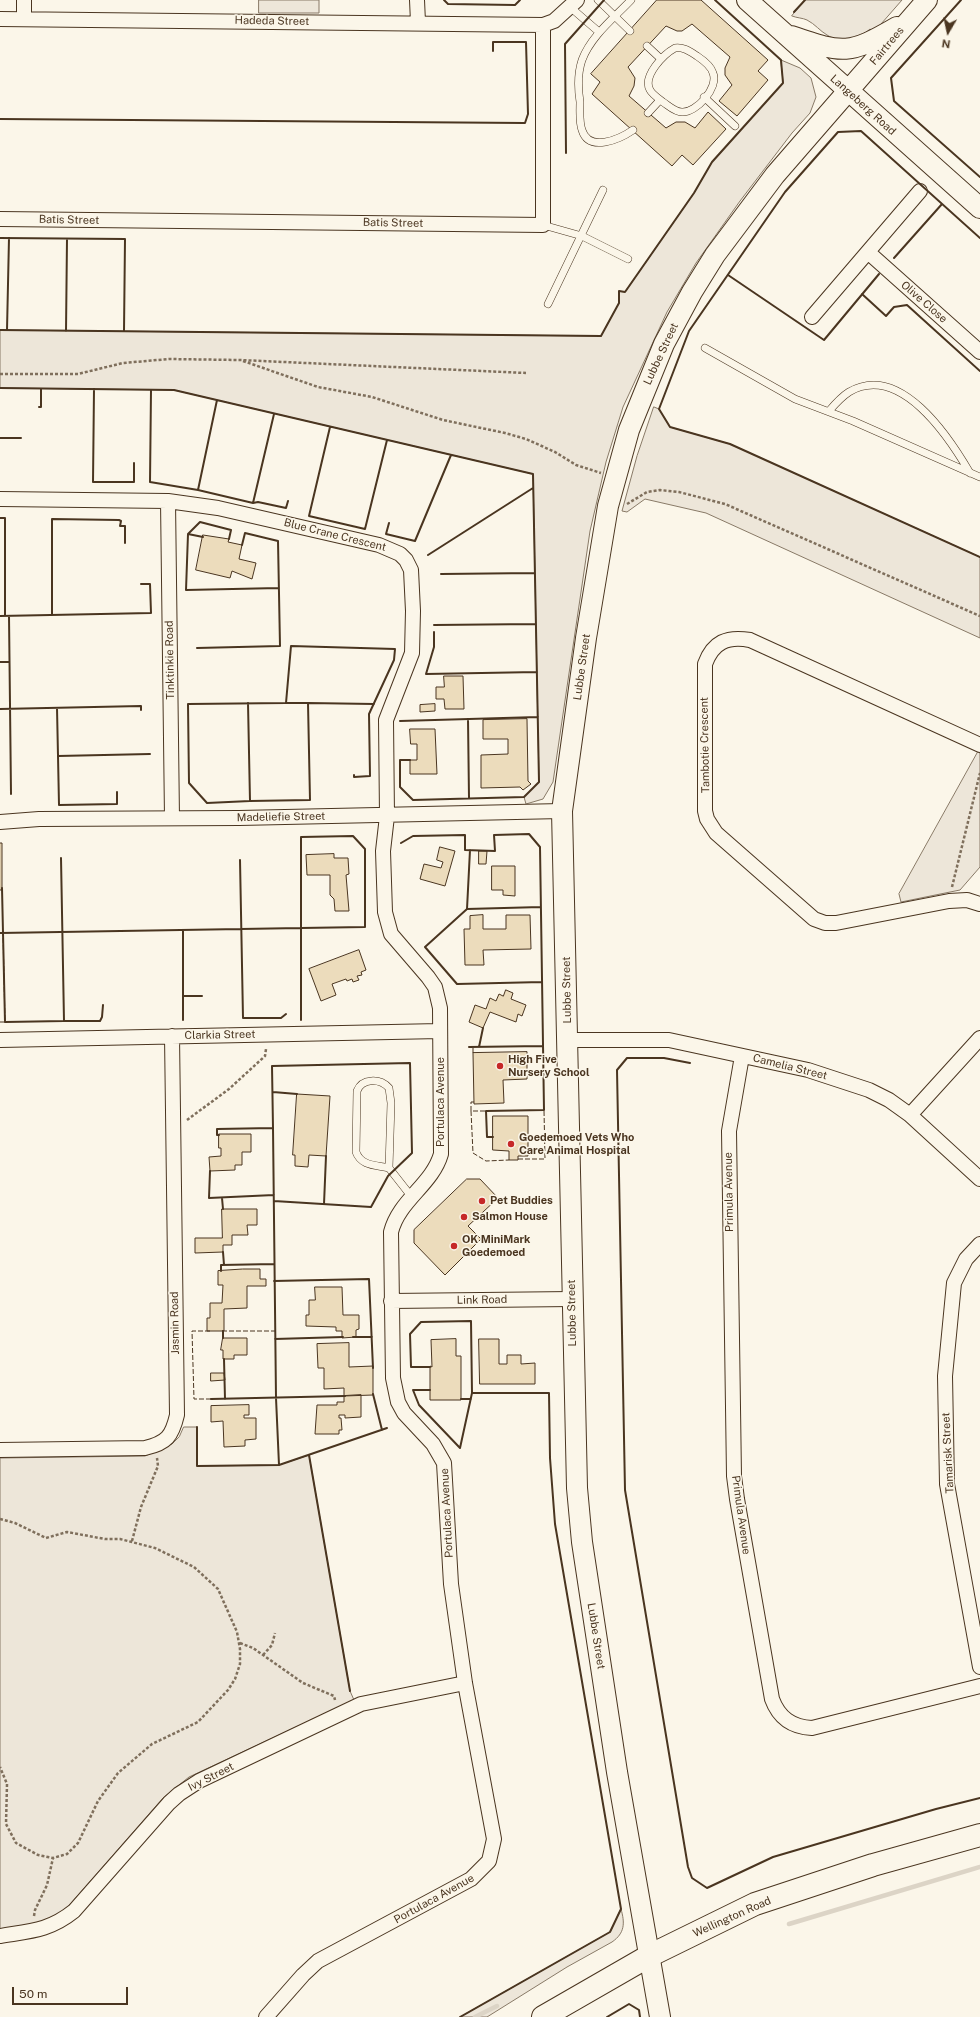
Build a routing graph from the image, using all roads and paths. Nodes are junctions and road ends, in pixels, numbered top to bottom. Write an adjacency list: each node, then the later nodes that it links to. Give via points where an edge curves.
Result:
1 (24, 0): 10 (street)
2 (417, 0): 12 (street)
3 (598, 0): 8 (lane)
4 (631, 0): 8 (lane)
5 (747, 0): 16 (main road, Langeberg Road)
6 (927, 0): 11 (main road, Fairtrees)
7 (574, 4): 13 (street, via 554,21); 15 (lane)
8 (615, 17): 14 (lane); 15 (lane)
9 (0, 19): 10 (street, Hadeda Street)
10 (24, 19): 12 (street, Hadeda Street)
11 (910, 19): 16 (main road, via 869,44 847,50 829,48); 19 (main road, Fairtrees)
12 (418, 22): 13 (street, Hadeda Street)
13 (543, 25): 29 (street)
14 (630, 31)
15 (599, 32): 24 (lane, via 580,68 579,99 582,129 588,138 602,142 622,138)
16 (784, 33): 19 (main road, Langeberg Road)
17 (647, 46): 18 (lane)
18 (661, 59): 20 (lane, via 674,48 680,48 703,60 714,78 711,89); 21 (lane, via 650,75 648,84)
19 (848, 92): 27 (main road, Langeberg Road); 50 (main road, Lubbe Street, via 775,175 714,255 664,344 646,385 608,506 586,638)
20 (704, 97): 21 (lane, via 692,110 686,112 675,110); 23 (lane)
21 (660, 100): 22 (lane)
22 (648, 113)
23 (735, 126)
24 (633, 130)
25 (603, 190): 30 (lane)
26 (920, 191): 31 (street)
27 (978, 203)
28 (0, 219): 29 (street, Batis Street)
29 (542, 225): 30 (lane)
30 (582, 236): 32 (lane); 33 (lane)
31 (868, 253): 34 (street); 36 (street, Olive Close)
32 (628, 259)
33 (548, 304)
34 (812, 317)
35 (705, 348): 40 (lane, via 795,399)
36 (980, 352)
37 (240, 360): 38 (path); 39 (path, via 149,360 122,363 78,374); 42 (path, via 310,385 372,397 443,420 526,439 576,465)
38 (526, 373)
39 (0, 374)
40 (829, 411): 41 (lane); 41 (lane, via 845,395 860,387 880,386 893,389 917,404 937,425)
41 (970, 472): 43 (lane)
42 (603, 474)
43 (980, 477)
44 (0, 499): 45 (street, Blue Crane Crescent)
45 (168, 501): 51 (street, Blue Crane Crescent, via 218,508 379,545 400,554 406,560 411,570 413,644 412,653 386,720); 52 (street, Tinktinkie Road)
46 (625, 505): 47 (path, via 647,492 660,490 679,492 725,504)
47 (980, 616)
48 (980, 745): 54 (street, Tambotie Crescent, via 750,640 739,638 717,644 705,664 705,811 716,833 814,918 825,922 836,923)
49 (980, 772): 54 (path)
50 (562, 811): 51 (street, Madeliefie Street); 61 (main road, Lubbe Street)
51 (387, 816): 52 (street, Madeliefie Street); 56 (street, Portulaca Avenue, via 383,851 387,924 391,934 435,987 440,1008)
52 (172, 818): 53 (street, Madeliefie Street, via 39,819)
53 (0, 822)
54 (949, 901): 55 (street, Tambotie Crescent, via 967,900)
55 (980, 904)
56 (440, 1031): 57 (street, Clarkia Street); 67 (street, Portulaca Avenue, via 441,1154 431,1175)
57 (267, 1035): 58 (street, Clarkia Street); 64 (path, via 265,1056 229,1089)
58 (172, 1036): 60 (street, Clarkia Street); 64 (street, Jasmin Road)
59 (980, 1038): 63 (street)
60 (0, 1040)
61 (568, 1040): 62 (street, Camelia Street, via 669,1040); 69 (main road, Lubbe Street)
62 (742, 1056): 63 (street, Camelia Street, via 808,1070 869,1090); 80 (street, Primula Avenue, via 729,1130 734,1476 774,1707 790,1723 812,1728)
63 (910, 1115): 66 (street, Camelia Street)
64 (173, 1130): 71 (street, Jasmin Road, via 177,1415 171,1435)
65 (390, 1168): 65 (lane, via 364,1163 356,1152 357,1092 359,1086 367,1081 386,1085 391,1093); 67 (lane)
66 (980, 1179)
67 (412, 1196): 70 (street, Portulaca Avenue, via 397,1214 391,1232)
68 (980, 1244): 78 (street, Tamarisk Street, via 966,1259 954,1283 945,1376 947,1484)
69 (572, 1299): 70 (street, Link Road); 87 (main road, Lubbe Street, via 575,1456 582,1542 617,1772)
70 (391, 1301): 79 (street, Portulaca Avenue, via 393,1378 398,1402 433,1444 444,1463 451,1584)
71 (155, 1446): 72 (street, Jasmin Road); 74 (path, via 158,1466 141,1507)
72 (0, 1450)
73 (0, 1519): 74 (path, via 15,1523 46,1538 67,1532)
74 (132, 1541): 76 (path, via 194,1567 209,1580 218,1589 237,1632)
75 (275, 1633): 77 (path, via 272,1645)
76 (239, 1643): 77 (path, via 253,1648); 84 (path, via 240,1664 228,1690 198,1722 152,1744 118,1773 98,1801 78,1843 67,1854)
77 (262, 1655): 81 (path, via 303,1683 334,1696)
78 (980, 1667)
79 (466, 1682): 81 (street, Ivy Street, via 361,1704); 88 (street, Portulaca Avenue, via 494,1839 489,1862 471,1880 318,1961 303,1974)
80 (980, 1686)
81 (342, 1714): 85 (street, Ivy Street, via 190,1786 169,1803 74,1911 60,1922)
82 (0, 1767): 84 (path, via 7,1784 6,1824 16,1843 38,1855)
83 (980, 1835): 87 (main road, Wellington Road, via 873,1865 755,1904)
84 (53, 1858): 85 (path, via 47,1885 34,1910)
85 (32, 1931): 86 (street, Ivy Street)
86 (0, 1936)
87 (650, 1956): 89 (main road, Wellington Road); 90 (main road, Lubbe Street)
88 (266, 2017)
89 (543, 2017)
90 (660, 2017)

